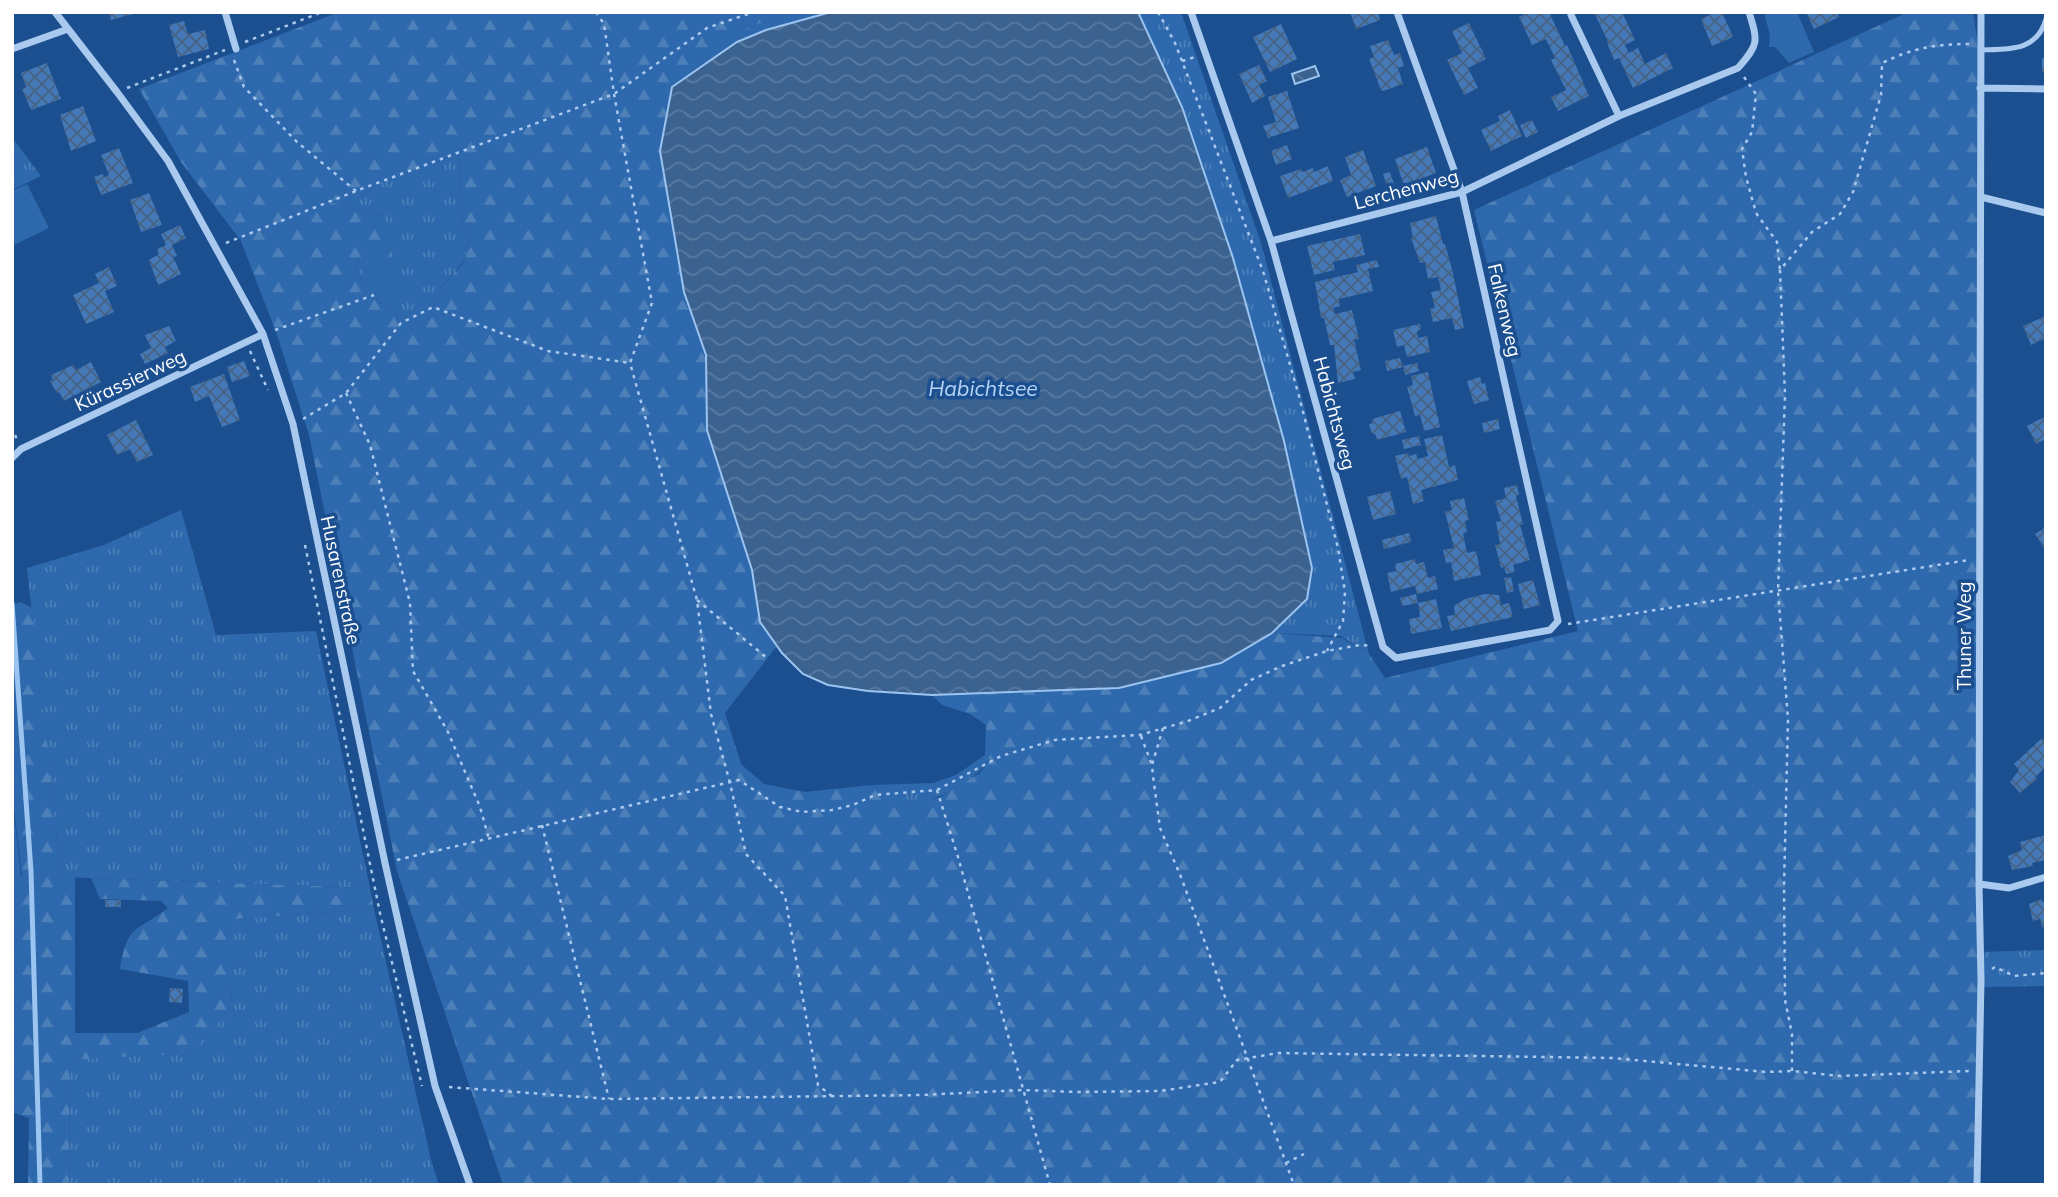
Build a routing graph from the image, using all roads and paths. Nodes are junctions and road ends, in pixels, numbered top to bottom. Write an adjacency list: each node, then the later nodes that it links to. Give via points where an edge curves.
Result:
1 (55, 12): 13 (street, Husarenstraße)
2 (225, 12): 14 (street)
3 (322, 12): 14 (path)
4 (596, 12): 21 (path, via 604,24)
5 (754, 12): 21 (path, via 707,28)
6 (1158, 12): 41 (path, via 1175,43 1263,271 1299,396 1345,592 1343,621)
7 (1191, 12): 27 (street, Habichtsweg)
8 (1396, 12): 24 (street, Falkenweg)
9 (1749, 12): 17 (street, via 1757,39)
10 (1981, 12): 15 (street, Thuner Weg)
11 (1571, 15): 22 (street)
12 (2046, 19): 15 (lane, via 2031,43 2016,49)
13 (68, 29): 16 (street); 20 (street, Husarenstraße)
14 (235, 47): 20 (path); 23 (path, via 234,60 244,87 297,142)
15 (1980, 47): 18 (street, Thuner Weg); 29 (path, via 1948,44 1908,51 1882,63 1881,95 1853,192 1840,214 1812,232)
16 (12, 48)
17 (1738, 68): 22 (street, Lerchenweg); 29 (path, via 1756,94 1752,132 1742,149 1746,177 1756,213 1777,242)
18 (1980, 88): 19 (street); 25 (street, Thuner Weg)
19 (2046, 89)
20 (117, 92): 28 (street, Husarenstraße, via 168,161)
21 (614, 94): 23 (path); 32 (path, via 652,303)
22 (1619, 116): 24 (street, Lerchenweg)
23 (356, 191): 28 (path)
24 (1462, 192): 27 (street, Lerchenweg); 39 (street, Falkenweg)
25 (1981, 197): 26 (street); 36 (street, Thuner Weg)
26 (2046, 213)
27 (1271, 241): 40 (street, Habichtsweg)
28 (216, 247): 31 (street, Husarenstraße)
29 (1780, 270): 37 (path, via 1785,395)
30 (374, 295): 31 (path)
31 (264, 334): 34 (street, Husarenstraße); 35 (street, Kürassierweg, via 21,449)
32 (630, 363): 33 (path, via 548,351 433,307 401,323); 38 (path)
33 (346, 393): 34 (path); 49 (path, via 370,445 410,603 413,671 448,732)
34 (293, 425): 58 (street, Husarenstraße)
35 (12, 458)
36 (1980, 558): 37 (path); 52 (street, Thuner Weg)
37 (1778, 591): 39 (path, via 1566,624); 56 (path, via 1788,719 1784,975)
38 (697, 600): 42 (path); 46 (path, via 711,714)
39 (1558, 621): 40 (street, via 1550,630 1396,658)
40 (1383, 647): 41 (path, via 1360,645)
41 (1327, 652): 43 (path, via 1251,680 1220,708)
42 (767, 658)
43 (1164, 727): 44 (path); 45 (path)
44 (1140, 735): 45 (path); 47 (path, via 1055,740 1001,756)
45 (1152, 765): 55 (path, via 1160,828)
46 (730, 783): 47 (path, via 739,780 780,807 802,812 832,810 875,794); 48 (path); 60 (path, via 746,854 785,896 818,1085)
47 (937, 790): 59 (path)
48 (542, 825): 49 (path); 61 (path)
49 (489, 839): 50 (path)
50 (395, 860)
51 (2046, 877): 52 (street, via 2009,888)
52 (1979, 884): 54 (street, Thuner Weg)
53 (2046, 973): 54 (path, via 2014,976 1995,967)
54 (1981, 980): 57 (street, Thuner Weg)
55 (1247, 1058): 56 (path, via 1278,1053 1598,1057); 59 (path, via 1237,1060 1220,1082 1160,1091); 63 (path)
56 (1792, 1071): 57 (path, via 1840,1076)
57 (1979, 1071): 67 (street, Thuner Weg)
58 (435, 1086): 61 (path); 64 (street, Husarenstraße)
59 (1023, 1090): 60 (path); 65 (path)
60 (834, 1097): 61 (path)
61 (609, 1099)
62 (1304, 1154): 63 (path)
63 (1286, 1163): 66 (path)
64 (470, 1185)
65 (1049, 1185)
66 (1294, 1185)
67 (1977, 1185)

